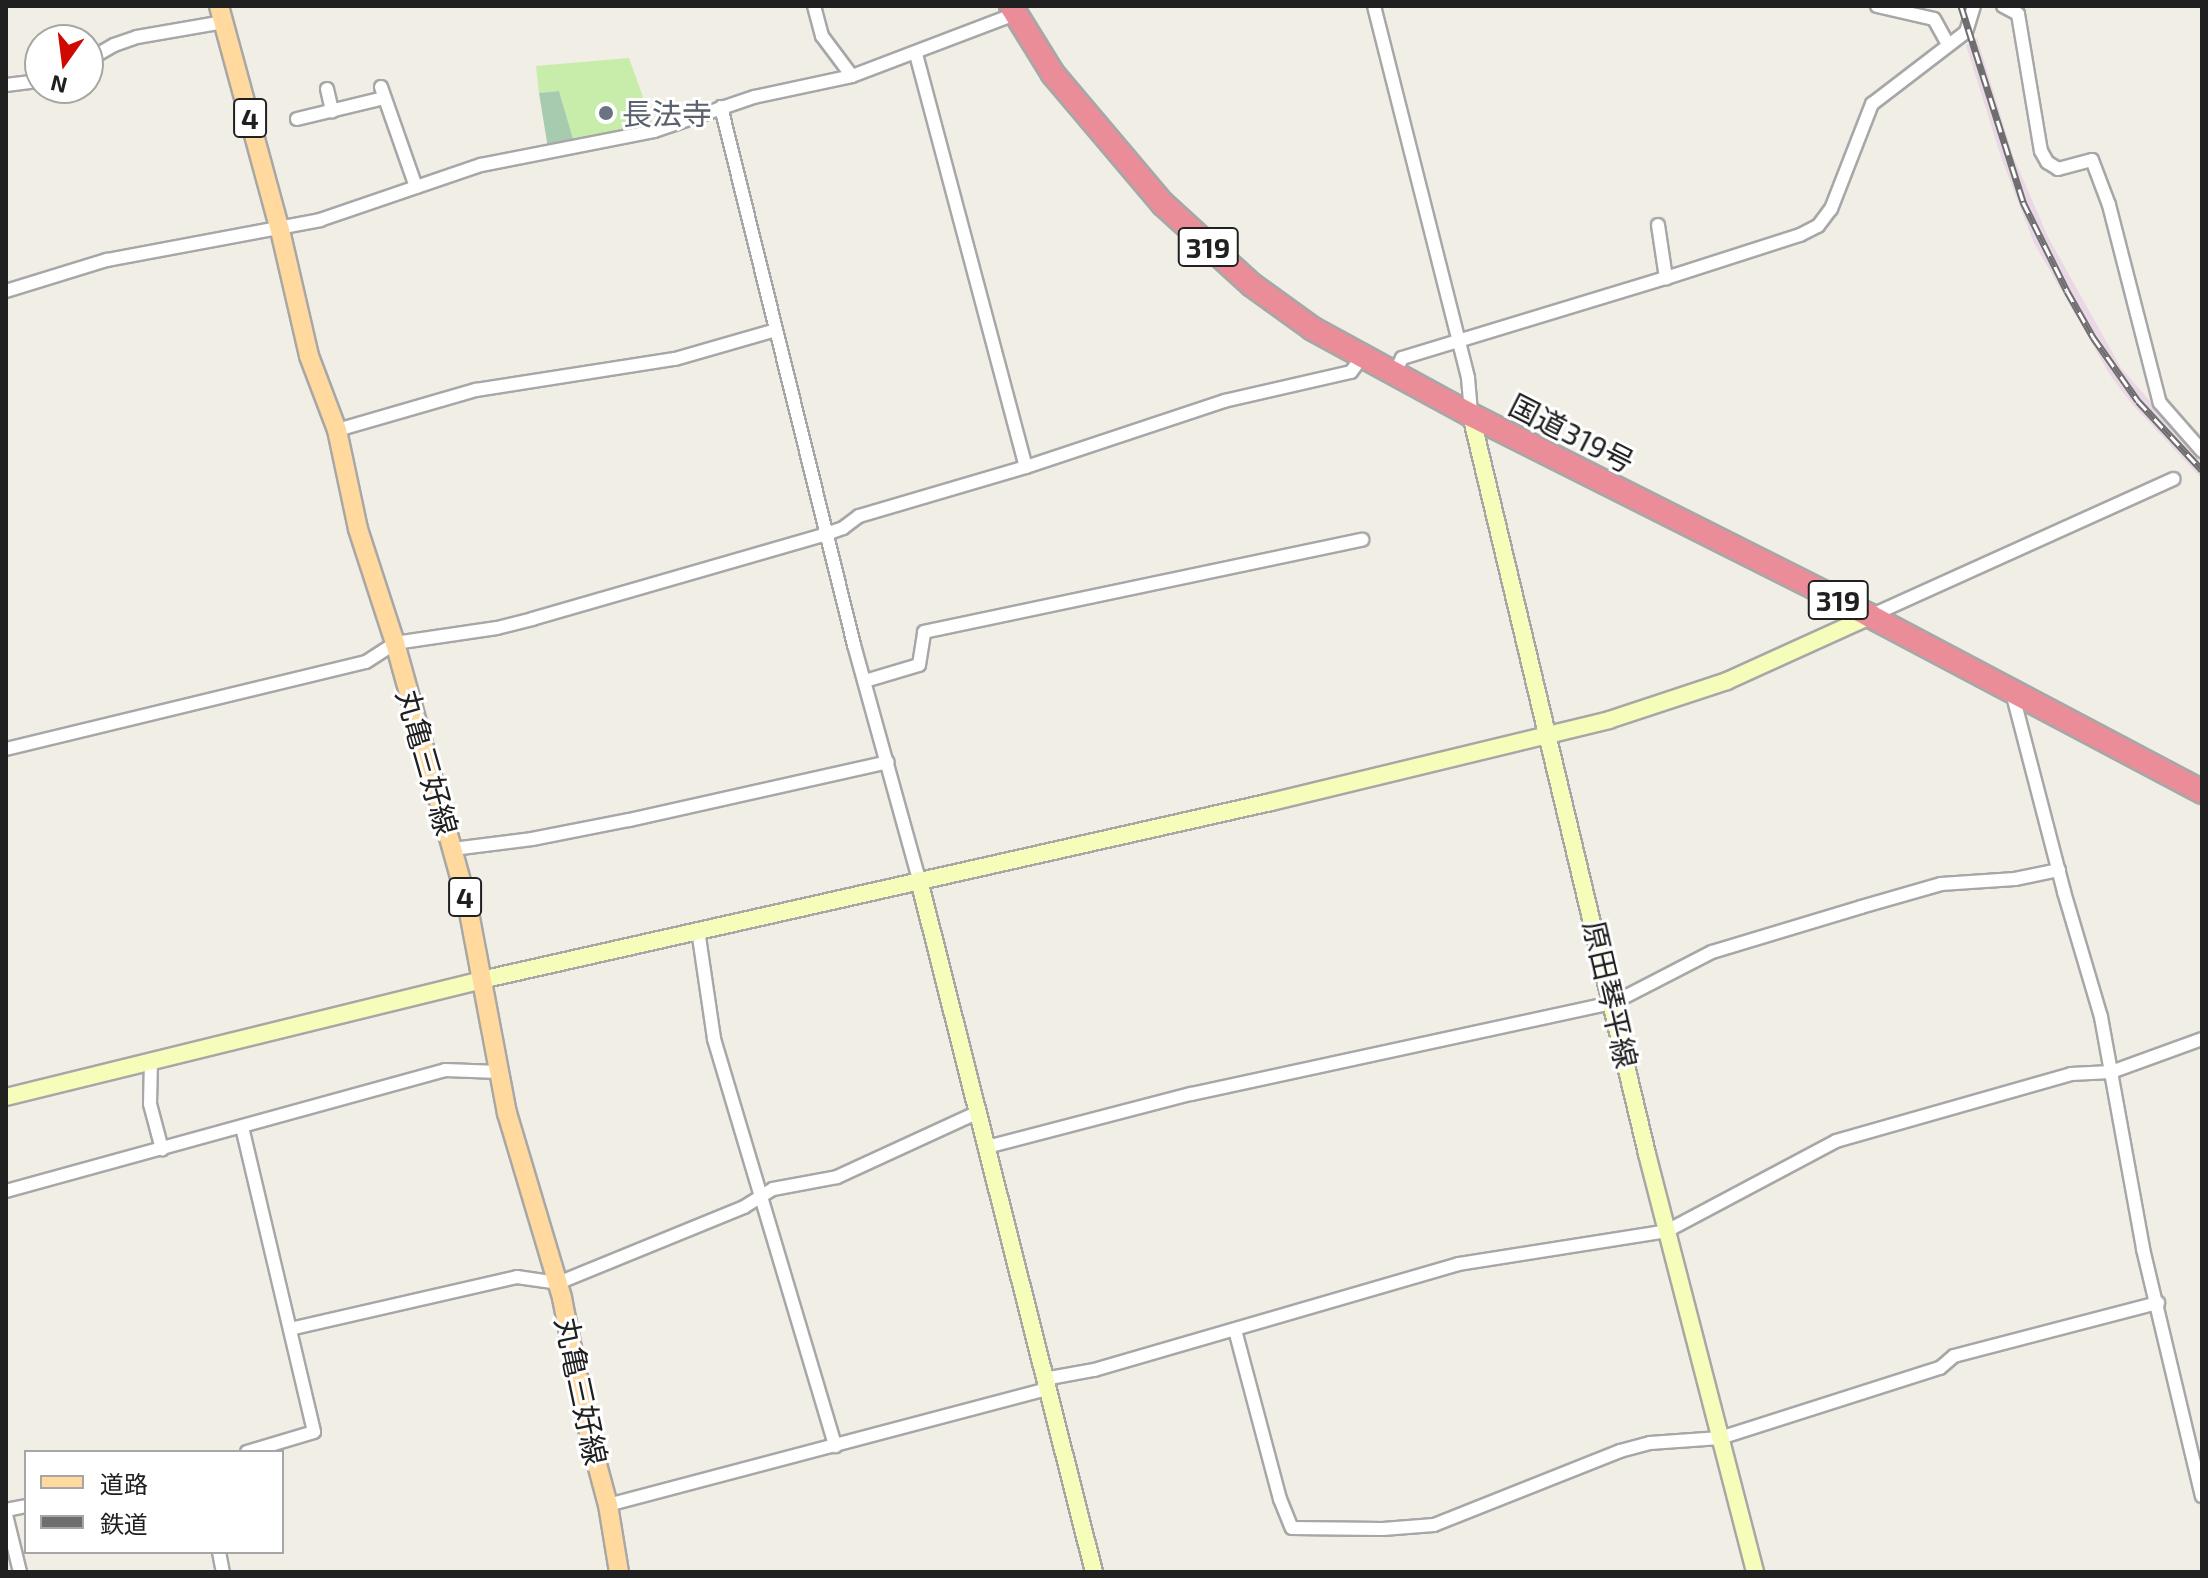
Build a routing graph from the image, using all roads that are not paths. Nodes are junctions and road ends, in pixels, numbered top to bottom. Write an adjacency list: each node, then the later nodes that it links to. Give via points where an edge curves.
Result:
1 (814, 6): 11 (street, via 822,36)
2 (1374, 6): 22 (street)
3 (1877, 6): 8 (street, via 1934,19)
4 (1974, 6): 8 (street, via 1966,32)
5 (2003, 6): 27 (street, via 2018,14 2041,151 2058,169 2092,160 2109,205 2160,403)
6 (1013, 10): 10 (street); 23 (highway, 国道319号 / 319, via 1053,74 1163,204 1281,307)
7 (221, 14): 9 (street); 18 (main road, 丸亀三好線 / 4)
8 (1948, 44): 19 (street, via 1872,104 1831,209 1818,226)
9 (104, 51)
10 (916, 54): 11 (street); 28 (street)
11 (852, 76): 13 (street)
12 (327, 89): 14 (street)
13 (721, 107): 16 (street, via 654,131 481,165); 21 (street)
14 (332, 111): 15 (street); 16 (street, via 382,92 408,138)
15 (297, 119)
16 (416, 187): 18 (street, via 363,208)
17 (1658, 225): 19 (street)
18 (280, 230): 20 (street, via 107,260); 26 (main road, 丸亀三好線 / 4, via 309,356)
19 (1666, 278): 22 (street)
20 (6, 291)
21 (776, 330): 26 (street, via 675,359 476,390); 30 (street)
22 (1459, 342): 24 (street, via 1402,358); 25 (street)
23 (1362, 357): 24 (highway, 国道319号 / 319); 28 (street, via 1351,372 1224,401)
24 (1394, 374): 25 (highway, 国道319号 / 319)
25 (1471, 415): 32 (highway, 国道319号 / 319); 36 (street, 原田琴平線)
26 (337, 430): 33 (main road, 丸亀三好線 / 4, via 358,529)
27 (2202, 451)
28 (1026, 467): 30 (street, via 859,516)
29 (2174, 479): 32 (street)
30 (826, 534): 33 (street, via 497,628); 34 (street)
31 (1362, 540): 34 (street, via 924,632 919,665)
32 (1870, 616): 35 (highway, 国道319号 / 319); 36 (street, via 1727,681 1609,720)
33 (395, 643): 37 (street, via 366,662); 40 (main road, 丸亀三好線 / 4)
34 (865, 681): 38 (street)
35 (2012, 692): 39 (highway, 国道319号 / 319); 41 (street)
36 (1549, 732): 42 (street, via 1271,802); 45 (street, 原田琴平線)
37 (6, 749)
38 (888, 762): 40 (street, via 629,820); 42 (street)
39 (2202, 792)
40 (453, 849): 44 (main road, 丸亀三好線 / 4)
41 (2059, 870): 45 (street, via 1941,884 1831,916 1712,952); 49 (street, via 2101,1017)
42 (919, 880): 43 (street); 51 (street)
43 (698, 930): 44 (street); 56 (street, via 714,1039)
44 (481, 980): 47 (street); 48 (main road, 丸亀三好線 / 4)
45 (1613, 1003): 53 (street, via 1191,1094); 57 (street, 原田琴平線)
46 (2202, 1039): 49 (street)
47 (151, 1060): 50 (street); 54 (street, via 150,1104)
48 (499, 1072): 52 (street, via 445,1070); 58 (main road, 丸亀三好線 / 4)
49 (2111, 1072): 57 (street, via 2071,1074 1836,1141); 59 (street)
50 (6, 1097)
51 (978, 1112): 53 (street); 56 (street, via 837,1177)
52 (242, 1127): 54 (street); 60 (street)
53 (987, 1147): 62 (street)
54 (162, 1149): 55 (street)
55 (6, 1191)
56 (760, 1196): 58 (street); 64 (street)
57 (1667, 1231): 61 (street, via 1459,1264); 63 (street, 原田琴平線)
58 (558, 1283): 60 (street, via 517,1277); 67 (main road, 丸亀三好線 / 4)
59 (2158, 1303): 63 (street, via 1954,1356 1940,1368); 66 (street)
60 (290, 1329): 65 (street, via 314,1432)
61 (1235, 1330): 62 (street); 63 (street, via 1292,1528 1434,1525 1620,1451 1650,1443)
62 (1046, 1384): 64 (street); 71 (street)
63 (1720, 1438): 72 (street, 原田琴平線)
64 (835, 1446): 67 (street)
65 (254, 1450)
66 (2202, 1496)
67 (608, 1505): 70 (main road, 丸亀三好線 / 4)
68 (6, 1512): 69 (street)
69 (20, 1572)
70 (619, 1572)
71 (1094, 1572)
72 (1755, 1572)

